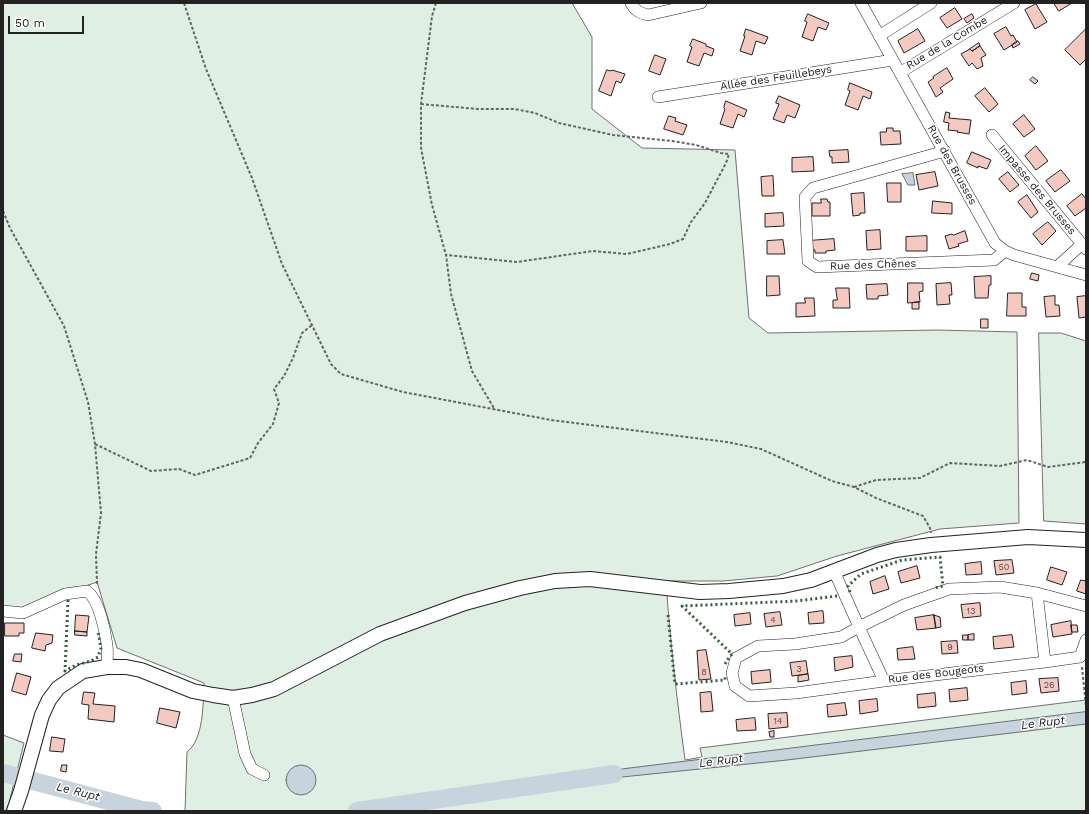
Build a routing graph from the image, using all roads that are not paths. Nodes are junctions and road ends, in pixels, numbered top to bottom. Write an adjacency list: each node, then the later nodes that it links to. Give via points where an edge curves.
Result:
1 (632, 3): 6 (street, via 640,14 648,15)
2 (701, 3): 6 (street)
3 (861, 3): 7 (street, Rue des Brusses)
4 (931, 3): 7 (street)
5 (1014, 3): 9 (street, Rue de la Combe)
6 (659, 7)
7 (879, 36): 8 (street, Rue des Brusses)
8 (893, 60): 9 (street, Rue des Brusses); 10 (street, Allée des Feuillebeys)
9 (901, 72): 12 (street, Rue des Brusses)
10 (658, 97)
11 (992, 135): 13 (street, Impasse des Brusses)
12 (945, 151): 14 (street, Rue des Brusses, via 996,243); 14 (street, Rue des Chênes, via 813,188 805,196 808,261 817,267 994,260)
13 (1084, 246): 15 (street, Impasse des Brusses)
14 (1005, 252): 15 (street)
15 (1058, 266): 16 (street)
16 (1086, 275)
17 (1086, 540): 18 (main road, via 1028,537 931,545 877,554)
18 (834, 571): 22 (street); 27 (main road, via 811,580 783,586 729,591 700,592 590,579 555,581 520,588 465,603 380,634 274,689)
19 (1037, 593): 20 (street, Rue des Bougeots); 22 (street, Rue des Bougeots, via 1000,586 949,589 904,605); 24 (street)
20 (1086, 606)
21 (3, 611): 25 (street, via 24,613 65,594 87,590 99,607 108,646)
22 (859, 627): 26 (street); 26 (street, Rue des Bougeots, via 841,637 795,644 758,646 736,658 732,673 735,686 749,696 796,693)
23 (1086, 640): 24 (street, Rue des Bougeots, via 1080,657)
24 (1045, 662): 26 (street, Rue des Bougeots)
25 (107, 667): 27 (main road, via 141,670 193,691); 29 (main road, via 83,671 58,688 49,700 42,715)
26 (884, 681)
27 (233, 698): 28 (street, via 245,754 252,769)
28 (264, 775)
29 (14, 811)

